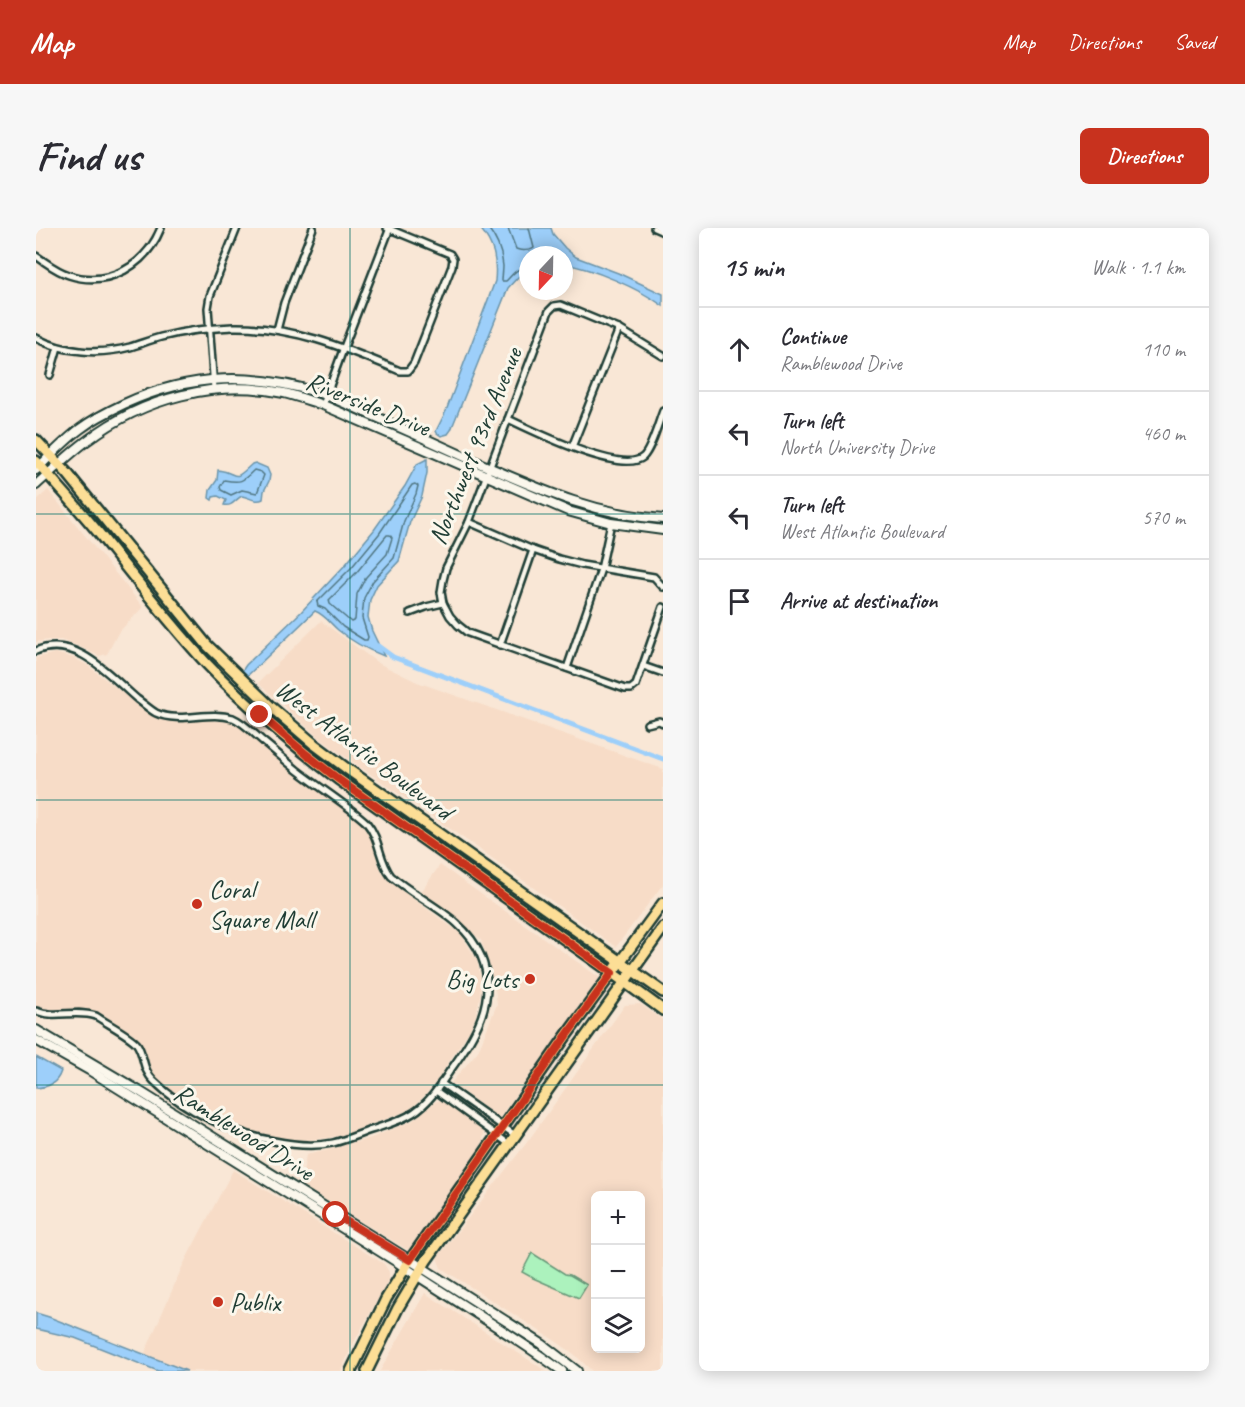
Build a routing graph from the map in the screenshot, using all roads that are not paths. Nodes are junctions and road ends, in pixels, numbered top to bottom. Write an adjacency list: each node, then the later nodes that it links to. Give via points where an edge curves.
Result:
1 (161, 228): 5 (street, via 142,259 119,273 98,278 70,275)
2 (237, 228): 6 (street, via 210,296)
3 (313, 228): 8 (street, via 284,303)
4 (389, 228): 11 (street); 11 (street, via 450,254 452,266 408,371)
5 (36, 256)
6 (209, 329): 8 (street); 10 (street, via 106,351); 14 (street)
7 (619, 329): 12 (street); 20 (street, Northwest 93rd Avenue, via 561,305 554,306); 22 (street)
8 (278, 330): 11 (street)
9 (36, 338): 10 (street)
10 (58, 347): 13 (street)
11 (344, 347): 16 (street)
12 (663, 356)
13 (50, 375)
14 (213, 379): 15 (street); 16 (street, Riverside Drive, via 255,380); 23 (street, Riverside Drive, via 174,385 120,405 81,428)
15 (214, 389): 17 (street, Riverside Drive, via 271,391); 24 (street, Riverside Drive, via 141,408 89,439)
16 (326, 396): 17 (street); 26 (street, Riverside Drive)
17 (323, 405): 28 (street, Riverside Drive)
18 (663, 411): 19 (street)
19 (662, 418): 22 (street, via 647,451 635,461 614,460)
20 (508, 419): 22 (street); 26 (street, Northwest 93rd Avenue)
21 (36, 440): 23 (main road, West Atlantic Boulevard)
22 (572, 447)
23 (51, 455): 24 (main road, West Atlantic Boulevard); 25 (street, Riverside Drive)
24 (59, 464): 27 (street, Riverside Drive); 49 (main road, West Atlantic Boulevard, via 207,645 292,726)
25 (37, 465): 27 (main road, West Atlantic Boulevard)
26 (490, 467): 28 (street, Northwest 93rd Avenue); 30 (street, Riverside Drive, via 564,499)
27 (48, 474): 29 (street, Riverside Drive); 51 (main road, West Atlantic Boulevard, via 225,682 292,743)
28 (486, 477): 31 (street, Northwest 93rd Avenue); 32 (street, Riverside Drive, via 568,511)
29 (36, 485)
30 (663, 519)
31 (469, 522): 34 (street); 37 (street, Northwest 93rd Avenue, via 446,568)
32 (611, 523): 33 (street, Riverside Drive); 35 (street)
33 (663, 530)
34 (533, 550): 35 (street); 40 (street)
35 (602, 569): 36 (street, via 654,577); 43 (street)
36 (663, 587)
37 (443, 603): 39 (street); 40 (street, via 468,633)
38 (663, 607): 42 (street)
39 (410, 613)
40 (500, 645): 43 (street)
41 (36, 651): 58 (street, via 51,646 82,655 163,715 221,716 239,721 366,822 391,876 461,927 474,942 483,963 487,996 483,1015 471,1041)
42 (643, 666): 43 (street, via 631,689); 44 (street)
43 (567, 668)
44 (663, 673)
45 (663, 723): 46 (street)
46 (647, 724)
47 (663, 903): 49 (main road)
48 (663, 928): 50 (main road)
49 (621, 961): 50 (main road, West Atlantic Boulevard); 51 (main road)
50 (633, 970): 52 (main road); 53 (main road, West Atlantic Boulevard)
51 (612, 973): 52 (main road, West Atlantic Boulevard); 60 (main road)
52 (625, 983): 54 (main road, West Atlantic Boulevard); 61 (main road)
53 (663, 992)
54 (663, 1010)
55 (36, 1011): 59 (street, via 96,1016 133,1040 153,1080 181,1102 222,1125 273,1141 314,1145 340,1141 405,1117)
56 (36, 1030): 63 (street, Ramblewood Drive, via 139,1091)
57 (36, 1040): 63 (street, Ramblewood Drive)
58 (441, 1083): 59 (street); 60 (street)
59 (436, 1091): 60 (street)
60 (500, 1131): 61 (street); 62 (street); 63 (main road)
61 (515, 1135): 62 (main road)
62 (509, 1144): 64 (main road)
63 (407, 1264): 64 (street, Ramblewood Drive); 65 (main road)
64 (419, 1272): 68 (main road); 69 (street, Ramblewood Drive); 70 (street, Ramblewood Drive, via 547,1348)
65 (366, 1339): 66 (main road); 67 (main road)
66 (351, 1371)
67 (358, 1371)
68 (367, 1371)
69 (562, 1371)
70 (577, 1371)

